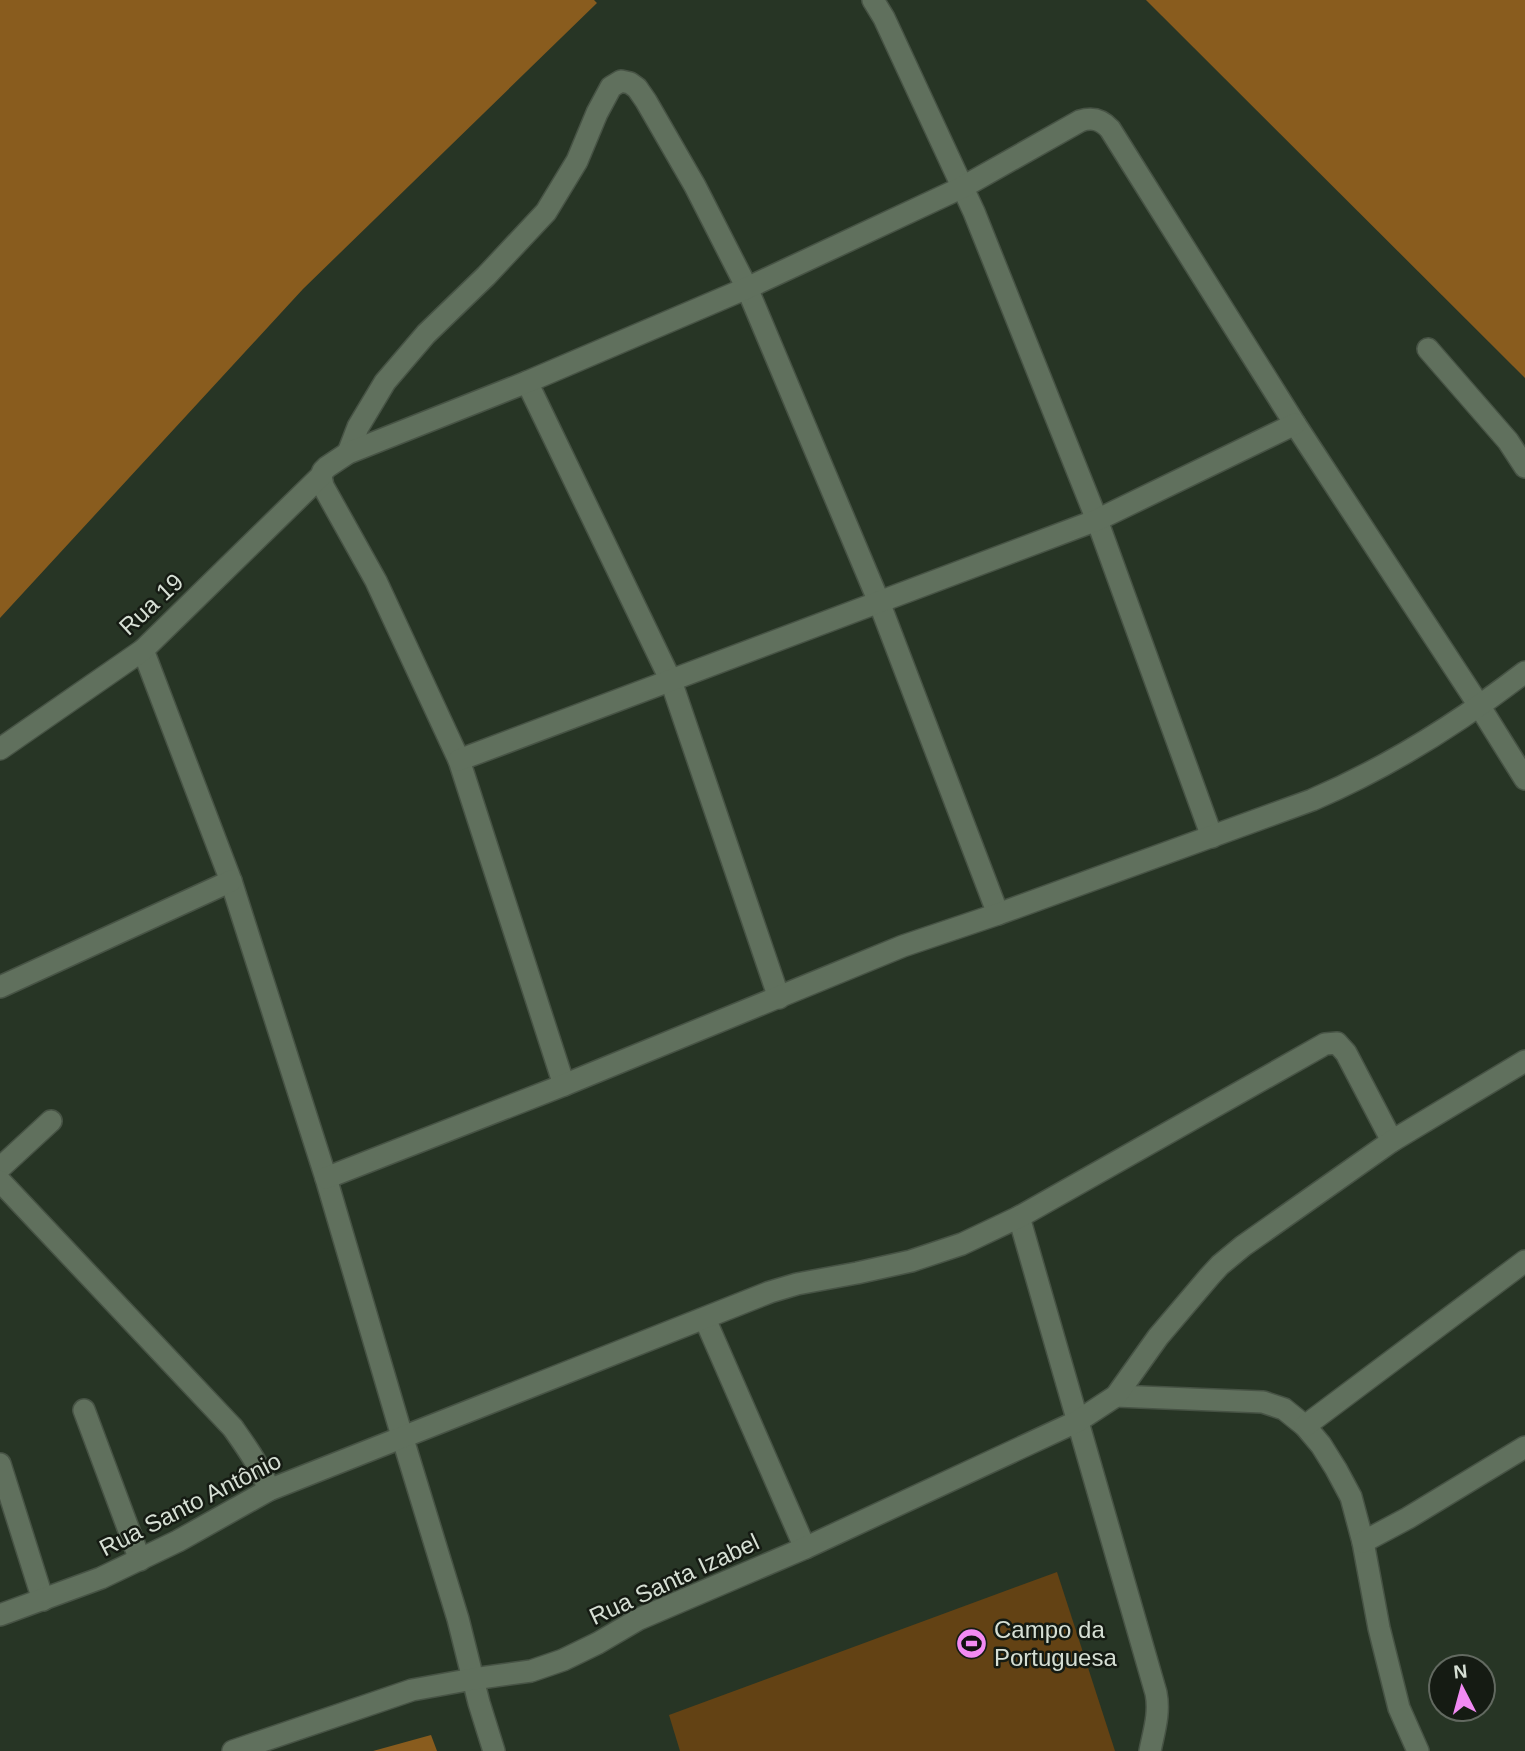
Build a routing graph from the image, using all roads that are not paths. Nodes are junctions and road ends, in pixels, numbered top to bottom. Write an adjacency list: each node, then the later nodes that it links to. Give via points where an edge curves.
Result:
1 (873, 0): 2 (street)
2 (963, 187): 3 (street); 6 (street, via 1080,121 1104,122); 10 (street)
3 (747, 288): 5 (street); 7 (street, via 646,101 630,82 615,83 577,162 546,212 394,372 358,427); 11 (street)
4 (1428, 349): 8 (street)
5 (527, 382): 7 (street); 14 (street)
6 (1295, 424): 10 (street); 15 (street)
7 (348, 453): 9 (street, Rua 19)
8 (1525, 467)
9 (321, 476): 12 (street, Rua 19); 17 (street, via 376,581)
10 (1097, 520): 11 (street); 19 (street)
11 (879, 602): 14 (street); 21 (street)
12 (143, 650): 16 (street, Rua 19); 20 (street)
13 (1525, 672): 15 (street)
14 (671, 681): 17 (street); 23 (street)
15 (1480, 707): 18 (street); 19 (street, via 1343,786)
16 (0, 749)
17 (459, 760): 25 (street)
18 (1525, 779)
19 (1212, 837): 21 (street)
20 (231, 881): 22 (street); 29 (street)
21 (998, 914): 23 (street, via 902,946)
22 (0, 986)
23 (779, 998): 25 (street)
24 (1525, 1061): 27 (street)
25 (564, 1085): 29 (street)
26 (51, 1121): 28 (street)
27 (1392, 1141): 31 (street, Rua Santo Antônio, via 1342,1046 1325,1044); 34 (street, via 1220,1265 1158,1337)
28 (0, 1168)
29 (326, 1178): 38 (street)
30 (0, 1181): 41 (street, via 233,1428 252,1453)
31 (1019, 1217): 33 (street, Rua Santo Antônio, via 911,1261 797,1284); 36 (street)
32 (1525, 1261): 37 (street)
33 (705, 1319): 38 (street, Rua Santo Antônio); 43 (street)
34 (1116, 1396): 36 (street, Rua Santa Izabel); 37 (street, via 1263,1402 1284,1409)
35 (84, 1410): 44 (street)
36 (1078, 1421): 43 (street, Rua Santa Izabel); 50 (street, via 1156,1693)
37 (1305, 1426): 42 (street, via 1351,1497)
38 (402, 1436): 41 (street, Rua Santo Antônio); 47 (street)
39 (1525, 1447): 42 (street)
40 (0, 1465): 45 (street)
41 (269, 1489): 44 (street, Rua Santo Antônio)
42 (1363, 1542): 51 (street, via 1399,1708)
43 (805, 1548): 47 (street, Rua Santa Izabel, via 639,1619 563,1660 531,1671)
44 (140, 1560): 45 (street, Rua Santo Antônio)
45 (43, 1600): 46 (street, Rua Santo Antônio)
46 (0, 1615)
47 (473, 1679): 48 (street, Rua Santa Izabel, via 412,1690); 49 (street)
48 (233, 1751)
49 (494, 1751)
50 (1150, 1751)
51 (1418, 1751)

